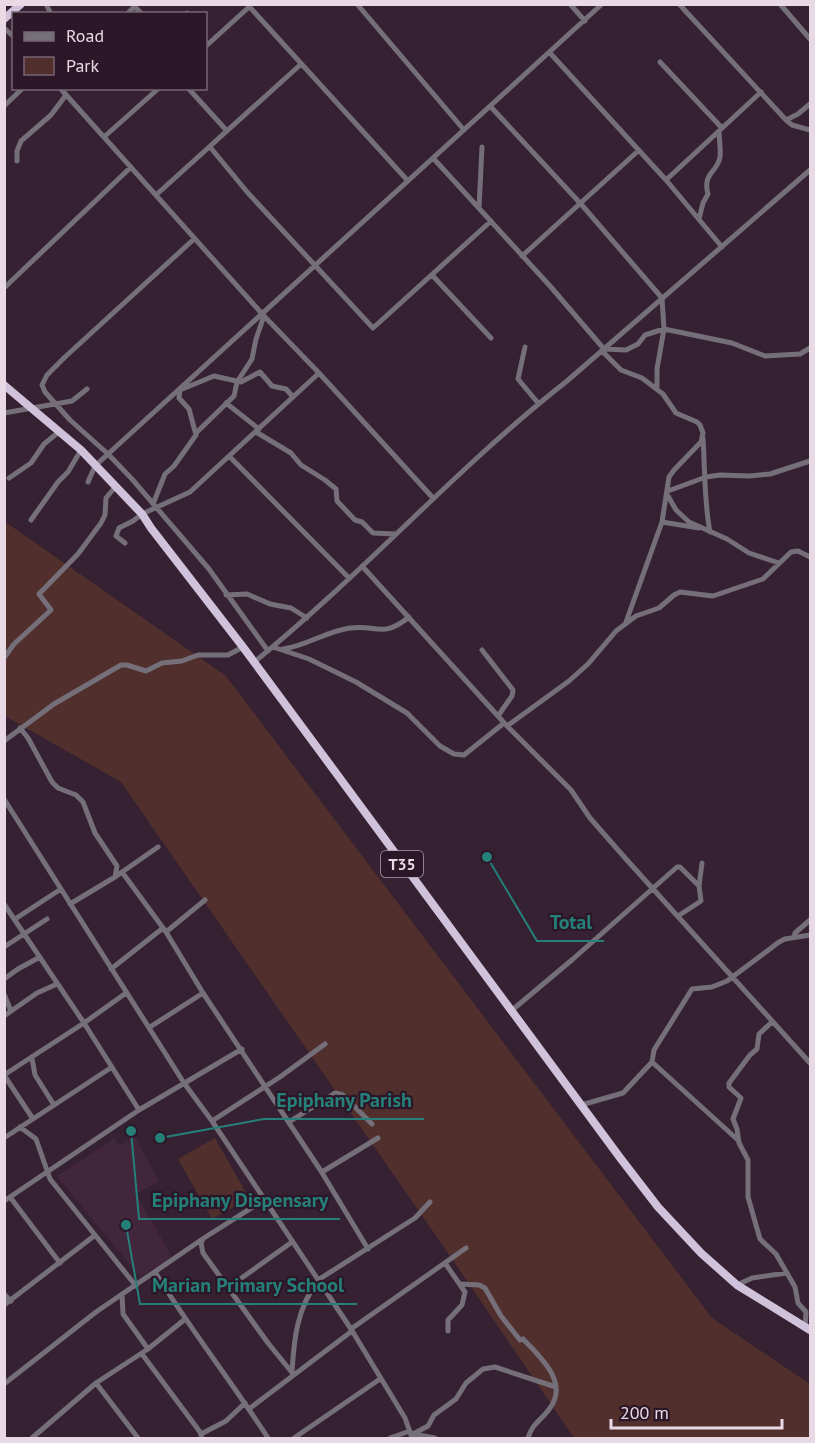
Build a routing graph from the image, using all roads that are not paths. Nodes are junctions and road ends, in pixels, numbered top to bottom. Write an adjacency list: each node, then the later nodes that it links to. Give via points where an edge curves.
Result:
1 (357, 4): 23 (street)
2 (570, 4): 7 (street)
3 (602, 4): 7 (street)
4 (679, 4): 17 (street)
5 (780, 4): 8 (street)
6 (248, 6): 9 (street); 12 (street)
7 (585, 21): 10 (street)
8 (810, 38)
9 (207, 45)
10 (550, 53): 21 (street); 30 (street)
11 (660, 62): 24 (street)
12 (300, 65): 26 (street); 36 (street)
13 (21, 90): 20 (street)
14 (62, 90): 18 (street)
15 (157, 90): 27 (street)
16 (190, 90): 26 (street)
17 (761, 92): 22 (street); 24 (street)
18 (66, 95): 27 (street); 32 (street, via 51,115 21,141)
19 (810, 104): 22 (street)
20 (4, 106)
21 (490, 106): 23 (street); 38 (street)
22 (786, 120): 25 (street)
23 (464, 130): 31 (street)
24 (720, 130): 35 (street); 40 (street, via 719,161 707,179 708,194)
25 (810, 130)
26 (227, 131): 28 (street)
27 (104, 137): 33 (street)
28 (210, 147): 37 (street); 45 (street)
29 (482, 147): 39 (street)
30 (638, 151): 35 (street); 38 (street)
31 (434, 159): 36 (street); 39 (street)
32 (17, 161)
33 (131, 167): 37 (street); 47 (street)
34 (810, 170): 43 (street)
35 (666, 180): 40 (street)
36 (408, 182): 45 (street)
37 (156, 195): 42 (street)
38 (581, 204): 44 (street); 48 (street)
39 (480, 208): 41 (street)
40 (699, 219): 43 (street)
41 (491, 221): 44 (street); 46 (street)
42 (194, 239): 49 (street); 62 (street, via 47,375 43,388)
43 (722, 247): 48 (street)
44 (522, 256): 54 (street)
45 (315, 264): 46 (street, via 373,328); 49 (street)
46 (432, 275): 51 (street)
47 (4, 288)
48 (662, 298): 50 (street); 54 (street)
49 (262, 314): 55 (street); 56 (street, via 253,357); 59 (street)
50 (664, 329): 53 (street, via 732,343 765,356 800,354); 54 (street, via 645,335 639,344 626,350); 60 (street)
51 (491, 338)
52 (525, 347): 64 (street, via 518,380)
53 (810, 348)
54 (603, 350): 60 (street, via 621,370); 64 (street)
55 (319, 373): 61 (street); 81 (street)
56 (237, 382): 59 (street, via 216,376); 61 (street, via 260,372); 63 (street, via 234,396)
57 (4, 385): 65 (highway, T35)
58 (87, 389): 62 (street, via 72,401)
59 (180, 389): 69 (street, via 179,398 189,409); 72 (street)
60 (657, 389): 70 (street, via 676,413 700,425)
61 (293, 397): 67 (street)
62 (55, 403): 65 (street); 72 (street)
63 (226, 403): 67 (street); 69 (street)
64 (538, 403): 81 (street)
65 (32, 408): 66 (street); 68 (highway, T35)
66 (4, 413)
67 (258, 430): 73 (street); 88 (street, via 336,489 337,501 356,521 373,533)
68 (60, 431): 71 (highway, T35); 77 (street, via 44,444 31,463)
69 (196, 432): 82 (street, via 164,477)
70 (703, 436): 76 (street); 80 (street, via 669,477)
71 (81, 450): 75 (highway, T35); 84 (street)
72 (108, 454): 75 (street); 82 (street)
73 (230, 457): 82 (street, via 188,493); 95 (street)
74 (810, 461): 76 (street, via 770,474)
75 (95, 465): 78 (street); 79 (highway, T35)
76 (706, 477): 80 (street); 87 (street)
77 (9, 478)
78 (88, 482)
79 (116, 486): 83 (highway, T35); 104 (street, via 106,498 105,515 97,528 39,594 51,610)
80 (668, 493): 85 (street); 86 (street, via 681,515)
81 (433, 498): 88 (street)
82 (155, 506): 83 (street); 96 (street)
83 (142, 514): 89 (street, via 116,531 117,538); 100 (highway, T35)
84 (32, 519)
85 (662, 522): 86 (street); 99 (street)
86 (700, 528): 87 (street)
87 (710, 532): 93 (street, via 748,553)
88 (394, 534): 94 (street)
89 (125, 543)
90 (810, 551): 91 (street)
91 (801, 552): 92 (street); 93 (street, via 791,552)
92 (810, 557)
93 (779, 563): 99 (street, via 763,579 712,596 680,592 659,608)
94 (362, 566): 95 (street); 97 (street)
95 (348, 578): 98 (street)
96 (226, 595): 98 (street, via 247,594 291,608); 101 (street)
97 (409, 617): 102 (street, via 385,630 349,628); 106 (street)
98 (307, 618): 101 (street)
99 (626, 622): 107 (street, via 575,675)
100 (243, 647): 105 (highway, T35); 108 (street, via 228,655 202,654 162,663 146,671 121,665)
101 (270, 649): 102 (street); 105 (street)
102 (281, 649): 107 (street, via 328,668 397,706 454,754 464,754)
103 (482, 650): 106 (street, via 513,690)
104 (4, 658)
105 (253, 663): 139 (highway, T35)
106 (498, 716): 107 (street)
107 (505, 724): 117 (street, via 571,790 590,818)
108 (20, 728): 109 (street); 114 (street, via 52,782 83,802 95,833 117,866)
109 (5, 740)
110 (4, 799): 116 (street)
111 (158, 846): 113 (street)
112 (702, 863): 115 (street)
113 (122, 872): 114 (street); 125 (street)
114 (115, 877): 120 (street)
115 (699, 886): 117 (street, via 678,866); 121 (street, via 700,903)
116 (61, 889): 120 (street); 122 (street)
117 (654, 889): 121 (street); 139 (street)
118 (205, 900): 125 (street)
119 (4, 904): 122 (street)
120 (70, 904): 131 (street)
121 (678, 916): 132 (street)
122 (15, 919): 126 (street)
123 (47, 919): 126 (street)
124 (810, 920): 128 (street)
125 (165, 930): 131 (street); 136 (street)
126 (25, 935): 129 (street); 130 (street)
127 (810, 935): 128 (street)
128 (794, 937): 132 (street, via 778,942)
129 (4, 947)
130 (40, 957): 133 (street); 134 (street)
131 (111, 969): 135 (street)
132 (732, 977): 141 (street); 147 (street, via 712,987 691,990 654,1050)
133 (4, 979)
134 (57, 984): 138 (street); 142 (street)
135 (126, 993): 142 (street); 143 (street)
136 (203, 993): 143 (street); 145 (street)
137 (4, 994): 138 (street)
138 (11, 1011): 140 (street)
139 (511, 1011): 154 (highway, T35)
140 (4, 1016)
141 (772, 1022): 148 (street); 163 (street, via 759,1034 757,1049 729,1083 741,1098 733,1119)
142 (84, 1023): 146 (street); 149 (street)
143 (150, 1028): 151 (street)
144 (325, 1044): 152 (street)
145 (242, 1049): 151 (street); 152 (street)
146 (33, 1058): 150 (street); 153 (street, via 35,1075)
147 (652, 1062): 154 (street, via 623,1093); 163 (street)
148 (810, 1063)
149 (112, 1067): 153 (street); 155 (street)
150 (4, 1075): 156 (street)
151 (184, 1083): 155 (street); 157 (street)
152 (264, 1087): 157 (street); 158 (street)
153 (54, 1105): 156 (street)
154 (581, 1105): 180 (highway, T35, via 658,1207)
155 (140, 1110): 165 (street)
156 (33, 1119): 160 (street)
157 (212, 1121): 167 (street)
158 (289, 1122): 159 (street, via 335,1093 343,1095); 164 (street)
159 (372, 1124)
160 (20, 1127): 161 (street); 165 (street, via 36,1139)
161 (4, 1138)
162 (378, 1138): 164 (street)
163 (739, 1141): 177 (street, via 748,1160 748,1197 760,1239 776,1254)
164 (322, 1172): 172 (street)
165 (47, 1174): 166 (street); 169 (street)
166 (7, 1198): 174 (street)
167 (264, 1200): 170 (street); 171 (street)
168 (430, 1202): 172 (street, via 415,1218)
169 (94, 1236): 174 (street); 181 (street)
170 (204, 1238): 176 (street); 182 (street, via 203,1254)
171 (292, 1242): 178 (street); 182 (street)
172 (368, 1248): 178 (street)
173 (466, 1248): 175 (street)
174 (60, 1263): 185 (street)
175 (445, 1263): 179 (street); 191 (street)
176 (155, 1272): 181 (street); 189 (street)
177 (787, 1273): 180 (street, via 752,1278); 187 (street)
178 (318, 1280): 191 (street); 195 (street, via 309,1293 294,1335)
179 (460, 1284): 192 (street, via 465,1290 463,1303 449,1318); 199 (street, via 485,1288 501,1316 549,1368)
180 (737, 1285): 190 (highway, T35)
181 (136, 1286): 184 (street)
182 (229, 1287): 195 (street)
183 (4, 1294): 185 (street)
184 (122, 1294): 193 (street, via 123,1314); 198 (street)
185 (11, 1301): 186 (street)
186 (4, 1305)
187 (803, 1309): 188 (street); 190 (street)
188 (810, 1311)
189 (184, 1320): 193 (street); 200 (street)
190 (808, 1329)
191 (351, 1330): 195 (street); 196 (street)
192 (448, 1331)
193 (148, 1349): 194 (street)
194 (142, 1354): 197 (street); 202 (street)
195 (293, 1373): 200 (street)
196 (380, 1379): 201 (street); 206 (street)
197 (96, 1383): 203 (street); 204 (street)
198 (4, 1384)
199 (556, 1387): 201 (street, via 495,1367 483,1369 466,1383 456,1399 433,1416 428,1426); 209 (street, via 550,1408 532,1426)
200 (247, 1406): 202 (street); 205 (street)
201 (411, 1434): 207 (street); 208 (street)
202 (202, 1436)
203 (32, 1438)
204 (138, 1438)
205 (268, 1438)
206 (294, 1438)
207 (390, 1438)
208 (435, 1438)
209 (528, 1438)

